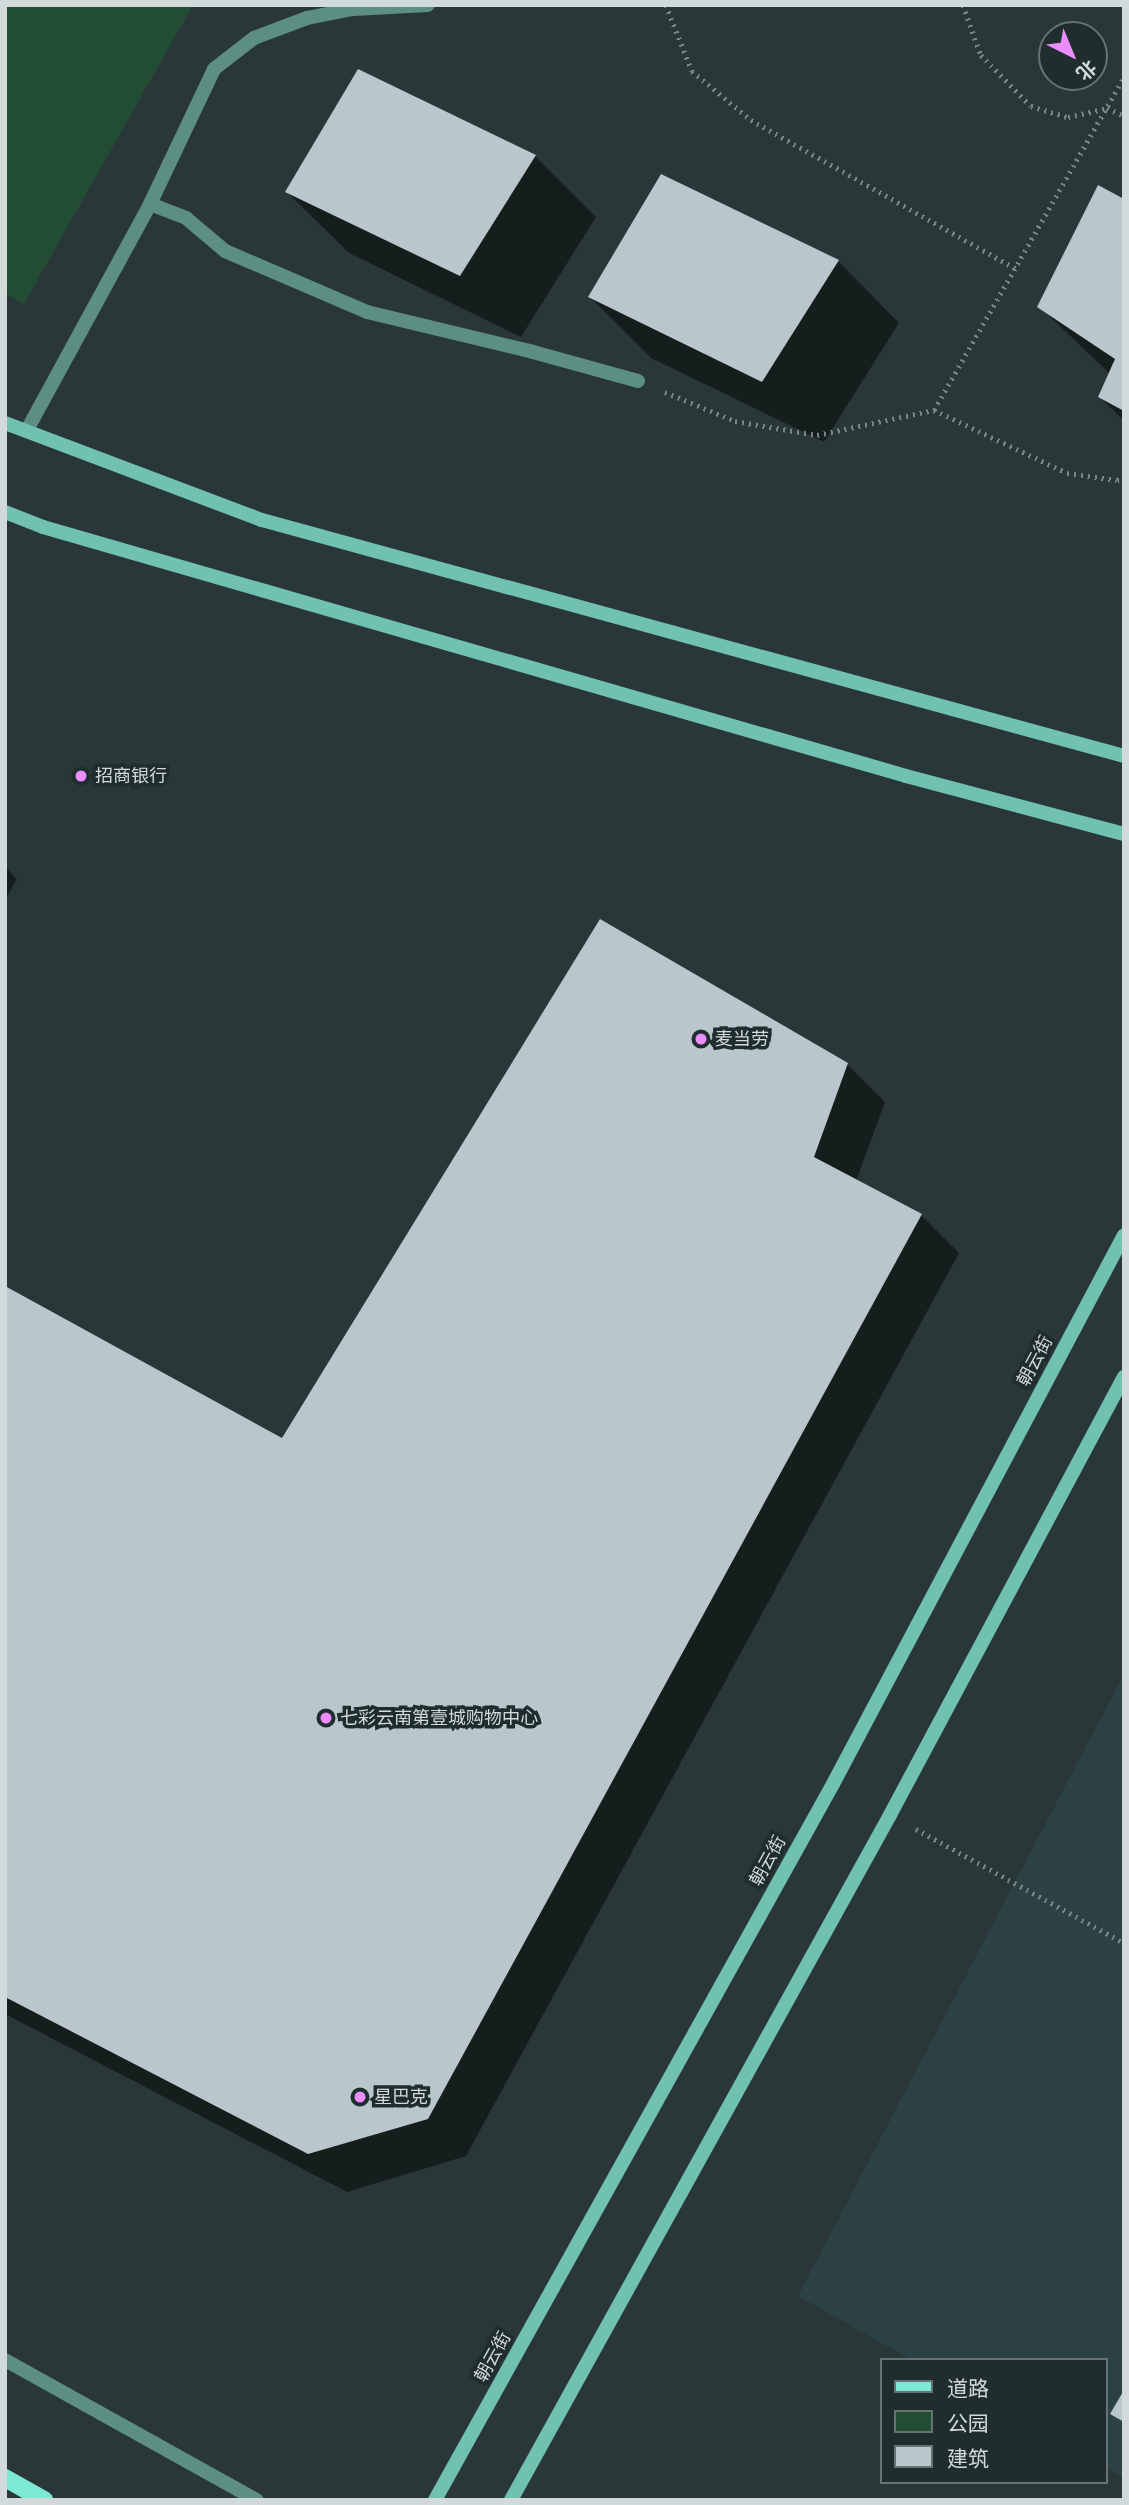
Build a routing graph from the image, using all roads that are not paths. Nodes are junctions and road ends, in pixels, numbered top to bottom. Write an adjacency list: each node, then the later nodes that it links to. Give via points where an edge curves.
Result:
1 (428, 5): 2 (street, via 353,9 307,18 254,38 214,69)
2 (150, 204): 3 (street, via 186,218 225,251 367,312); 5 (street)
3 (638, 381)
4 (5, 423): 5 (main road)
5 (27, 430): 7 (main road, via 262,520)
6 (5, 512): 8 (main road, via 43,527 826,753)
7 (1124, 756)
8 (1124, 834)
9 (1124, 1235): 15 (main road, 朝云街, via 833,1784)
10 (1124, 1376): 16 (main road, via 890,1815)
11 (5, 2360): 14 (street)
12 (5, 2478): 13 (main road)
13 (44, 2500)
14 (257, 2500)
15 (435, 2500)
16 (511, 2500)

